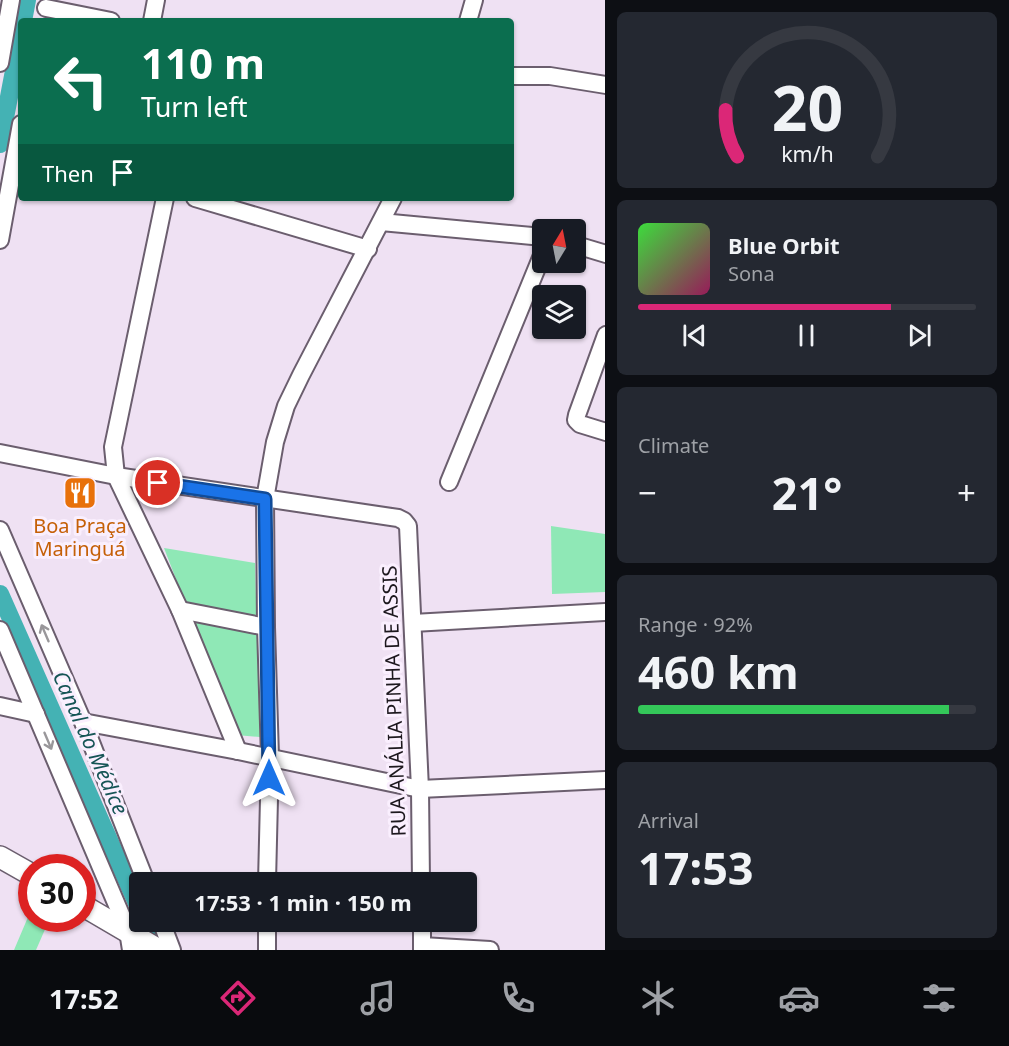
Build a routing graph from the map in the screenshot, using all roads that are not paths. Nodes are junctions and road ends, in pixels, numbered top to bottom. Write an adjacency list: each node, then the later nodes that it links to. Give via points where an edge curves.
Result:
1 (11, 0): 8 (street)
2 (156, 0): 6 (street)
3 (474, 0): 7 (street)
4 (46, 10): 5 (street)
5 (93, 18)
6 (153, 18)
7 (469, 18)
8 (0, 63)
9 (514, 76): 10 (street, via 550,76)
10 (605, 85)
11 (18, 144): 17 (street)
12 (164, 201): 25 (street, via 113,447)
13 (205, 201): 19 (street)
14 (392, 201): 15 (street)
15 (381, 222): 16 (street); 19 (street)
16 (532, 236)
17 (0, 240)
18 (586, 248): 20 (street)
19 (368, 249): 27 (street, via 286,406)
20 (605, 254)
21 (534, 273): 26 (street)
22 (605, 338): 23 (street, via 576,420)
23 (605, 432)
24 (0, 453): 25 (street)
25 (116, 476): 27 (street); 29 (street)
26 (449, 482)
27 (265, 499): 31 (street, RUA ANÁLIA PINHA DE ASSIS, via 404,521 408,526); 32 (street)
28 (0, 530): 36 (street, one-way to 28)
29 (180, 610): 32 (street); 37 (street)
30 (605, 612): 31 (street)
31 (413, 623): 40 (street, RUA ANÁLIA PINHA DE ASSIS)
32 (266, 627): 38 (street)
33 (0, 630): 35 (street)
34 (0, 706): 35 (street)
35 (36, 714): 50 (street, one-way to 50)
36 (82, 722): 37 (street); 43 (street)
37 (238, 751): 38 (street)
38 (270, 757): 40 (street); 44 (street)
39 (605, 780): 40 (street)
40 (420, 789): 45 (street, RUA ANÁLIA PINHA DE ASSIS)
41 (0, 857): 42 (main road)
42 (18, 867)
43 (142, 872)
44 (267, 872)
45 (421, 872)
46 (96, 914): 50 (main road)
47 (165, 932): 53 (street)
48 (267, 932): 54 (street)
49 (422, 932): 51 (street)
50 (131, 938): 52 (main road)
51 (422, 948): 55 (street)
52 (159, 950)
53 (172, 950)
54 (267, 950)
55 (490, 950)

